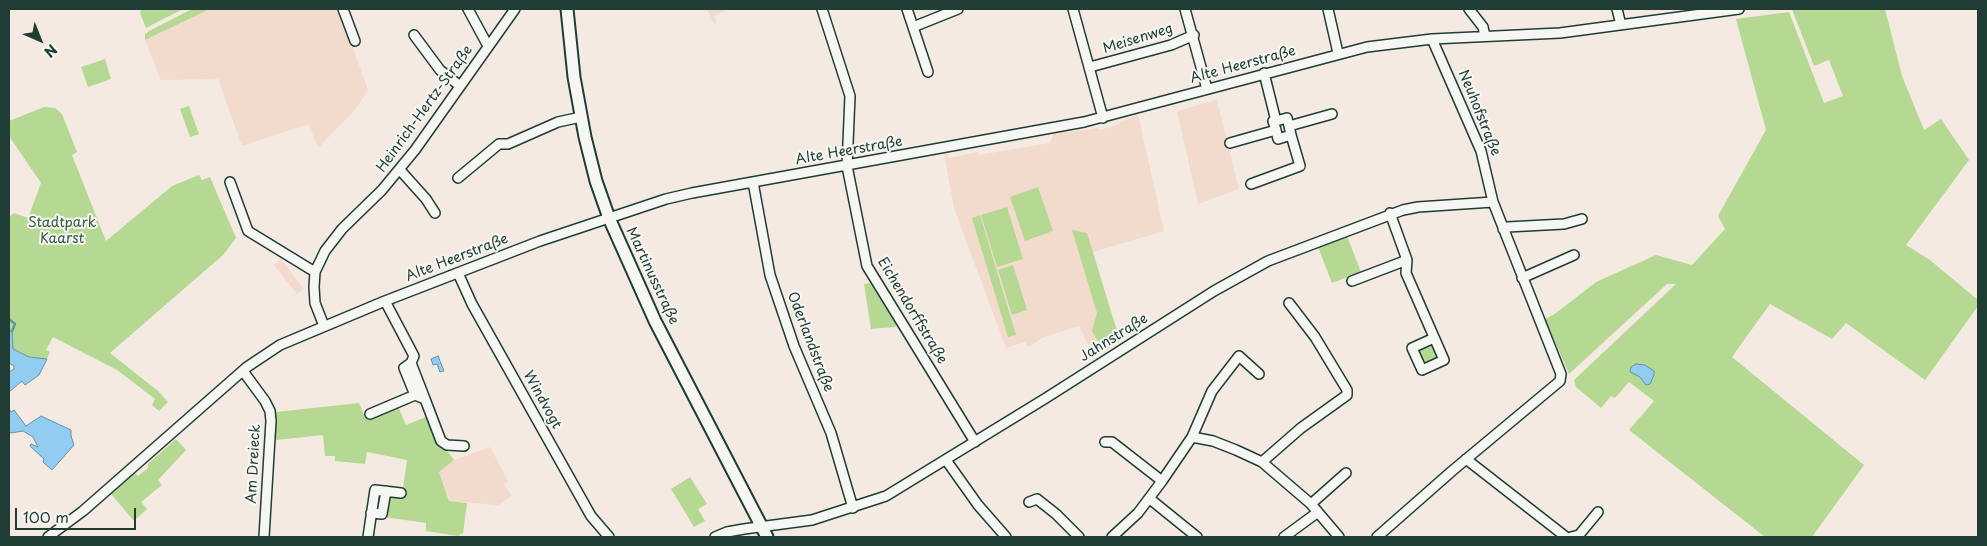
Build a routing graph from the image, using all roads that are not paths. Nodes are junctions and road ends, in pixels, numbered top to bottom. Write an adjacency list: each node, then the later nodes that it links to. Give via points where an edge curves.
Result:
1 (343, 9): 21 (street)
2 (468, 9): 22 (street)
3 (515, 9): 22 (street, Heinrich-Hertz-Straße)
4 (567, 9): 30 (main road, Martinusstraße)
5 (822, 9): 35 (street, Eichendorffstraße, via 850,96)
6 (907, 9): 16 (street)
7 (958, 9): 16 (street)
8 (1073, 9): 24 (street)
9 (1185, 9): 18 (street)
10 (1328, 9): 23 (street)
11 (1469, 9): 19 (street, via 1483,27)
12 (1617, 9): 15 (street)
13 (1739, 9): 14 (street, Alte Heerstraße)
14 (1712, 10): 15 (street, Alte Heerstraße)
15 (1621, 25): 19 (street, Alte Heerstraße, via 1560,33)
16 (913, 27): 25 (street)
17 (414, 35): 27 (street, via 440,70)
18 (1194, 35): 24 (street, Meisenweg); 28 (street)
19 (1485, 36): 20 (street, Alte Heerstraße)
20 (1432, 39): 23 (street, Alte Heerstraße); 41 (street, Neuhofstraße, via 1481,151)
21 (354, 41)
22 (488, 46): 27 (street, Heinrich-Hertz-Straße)
23 (1338, 53): 26 (street, Alte Heerstraße)
24 (1090, 67): 31 (street)
25 (928, 72)
26 (1264, 73): 28 (street, Alte Heerstraße); 32 (street)
27 (460, 86): 36 (street, Heinrich-Hertz-Straße)
28 (1207, 89): 31 (street, Alte Heerstraße)
29 (1332, 114): 33 (street)
30 (581, 117): 37 (street, via 558,122 508,144 499,144); 44 (main road, Martinusstraße, via 596,181)
31 (1103, 118): 35 (street, Alte Heerstraße)
32 (1276, 125): 33 (street, via 1287,118); 33 (street, via 1278,139); 34 (street)
33 (1290, 131): 40 (street, via 1300,166)
34 (1230, 142)
35 (847, 166): 39 (street, Alte Heerstraße); 64 (street, Eichendorffstraße, via 871,274)
36 (400, 170): 42 (street); 49 (street, Heinrich-Hertz-Straße, via 338,234)
37 (458, 178)
38 (230, 182): 49 (street, via 248,231)
39 (753, 182): 44 (street, Alte Heerstraße, via 692,193); 76 (street, Oderlandstraße, via 770,275 794,346 832,433)
40 (1251, 184)
41 (1492, 202): 43 (street, Jahnstraße, via 1418,207); 46 (street, Neuhofstraße)
42 (435, 213)
43 (1390, 213): 48 (street); 64 (street, Jahnstraße, via 1268,261 1214,291)
44 (609, 218): 50 (street, Alte Heerstraße); 79 (main road, Martinusstraße, via 655,321)
45 (1582, 220): 46 (street)
46 (1503, 228): 51 (street, Neuhofstraße)
47 (1574, 255): 51 (street)
48 (1407, 260): 52 (street); 56 (street, via 1406,273)
49 (315, 272): 55 (street, Heinrich-Hertz-Straße, via 314,295)
50 (458, 273): 53 (street, Alte Heerstraße); 83 (street, Windvogt, via 472,304 591,516)
51 (1522, 278): 67 (street, Neuhofstraße, via 1560,371 1560,381)
52 (1352, 282)
53 (385, 301): 55 (street, Alte Heerstraße); 57 (street, via 414,356)
54 (1289, 303): 69 (street, via 1315,337 1347,395 1301,428)
55 (324, 326): 58 (street, Alte Heerstraße, via 280,345)
56 (1434, 338)
57 (411, 363): 60 (street, via 404,368); 61 (street)
58 (243, 371): 80 (street, Alte Heerstraße, via 83,511); 81 (street, Am Dreieck, via 270,411)
59 (1259, 374): 63 (street, via 1239,356 1212,391)
60 (415, 395): 61 (street); 62 (street)
61 (425, 399): 66 (street, via 441,441 447,445)
62 (370, 414)
63 (1192, 437): 69 (street, via 1213,441); 71 (street)
64 (975, 442): 68 (street, Jahnstraße)
65 (1105, 442): 71 (street, via 1112,442)
66 (464, 446)
67 (1466, 459): 91 (street); 92 (street)
68 (946, 460): 76 (street, Jahnstraße, via 891,494); 85 (street)
69 (1262, 462): 75 (street)
70 (1346, 473): 75 (street)
71 (1162, 481): 73 (street)
72 (401, 493): 82 (street, via 375,490)
73 (1150, 499): 87 (street); 88 (street)
74 (1029, 502): 86 (street, via 1037,499)
75 (1310, 504): 77 (street)
76 (853, 508): 79 (street, Jahnstraße)
77 (1318, 512): 89 (street); 90 (street)
78 (1598, 512): 93 (street, via 1579,535)
79 (764, 532): 84 (street, Jahnstraße, via 728,532)
80 (48, 537)
81 (264, 537)
82 (368, 537)
83 (609, 537)
84 (715, 537)
85 (1006, 537)
86 (1079, 537)
87 (1112, 537)
88 (1197, 537)
89 (1284, 537)
90 (1339, 537)
91 (1377, 537)
92 (1566, 537)
93 (1571, 537)

